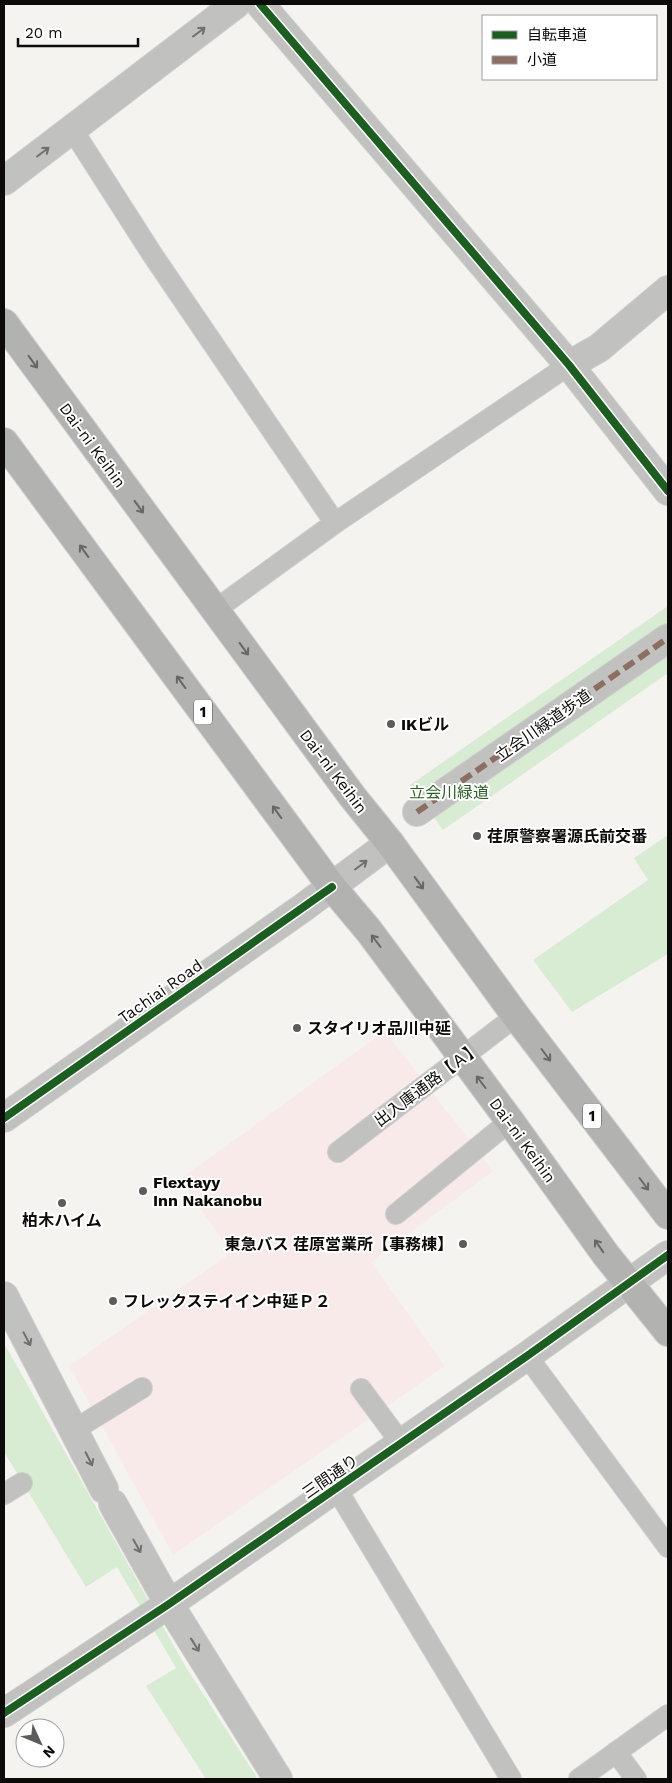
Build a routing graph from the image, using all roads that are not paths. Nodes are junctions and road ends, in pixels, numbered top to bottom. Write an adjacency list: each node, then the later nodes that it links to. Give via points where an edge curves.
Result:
1 (236, 4): 3 (street, one-way to 1)
2 (260, 4): 7 (street)
3 (72, 129): 4 (street, one-way to 3); 10 (lane, via 152,254)
4 (4, 181)
5 (668, 290): 7 (street, via 599,348)
6 (4, 323): 11 (highway, Dai-ni Keihin / 1, one-way to 11)
7 (569, 365): 9 (street); 10 (lane)
8 (4, 442): 15 (highway, Dai-ni Keihin / 1, one-way to 8)
9 (668, 491)
10 (335, 523): 11 (lane)
11 (215, 610): 14 (highway, Dai-ni Keihin / 1, one-way to 14)
12 (668, 638): 13 (street, 立会川緑道歩道)
13 (417, 812)
14 (390, 843): 15 (street, Tachiai Road, one-way to 14); 16 (highway, Dai-ni Keihin / 1, one-way to 16)
15 (332, 887): 17 (highway, Dai-ni Keihin / 1, one-way to 15); 18 (street, Tachiai Road)
16 (516, 1016): 17 (lane, 出入庫通路【Ａ】); 22 (highway, Dai-ni Keihin / 1, one-way to 22)
17 (462, 1058): 19 (highway, Dai-ni Keihin / 1, one-way to 17); 20 (lane, 出入庫通路【Ａ】)
18 (4, 1118)
19 (510, 1121): 21 (lane); 24 (highway, Dai-ni Keihin / 1, one-way to 19)
20 (338, 1152)
21 (396, 1214)
22 (668, 1215)
23 (668, 1255): 24 (street, 三間通り)
24 (628, 1284): 26 (highway, Dai-ni Keihin / 1); 27 (street, 三間通り)
25 (4, 1296): 30 (street, one-way to 30)
26 (668, 1332)
27 (527, 1356): 31 (street, 三間通り); 35 (lane)
28 (142, 1388): 30 (lane)
29 (362, 1389): 31 (lane)
30 (74, 1430): 36 (street, one-way to 36)
31 (401, 1443): 33 (street, 三間通り)
32 (22, 1483): 34 (lane)
33 (336, 1488): 36 (street, 三間通り); 41 (lane)
34 (4, 1494)
35 (668, 1547)
36 (169, 1604): 37 (street, 三間通り); 40 (street, one-way to 40)
37 (4, 1713)
38 (668, 1715): 39 (lane)
39 (616, 1752): 42 (lane); 43 (lane)
40 (278, 1779)
41 (511, 1779)
42 (579, 1779)
43 (636, 1779)

